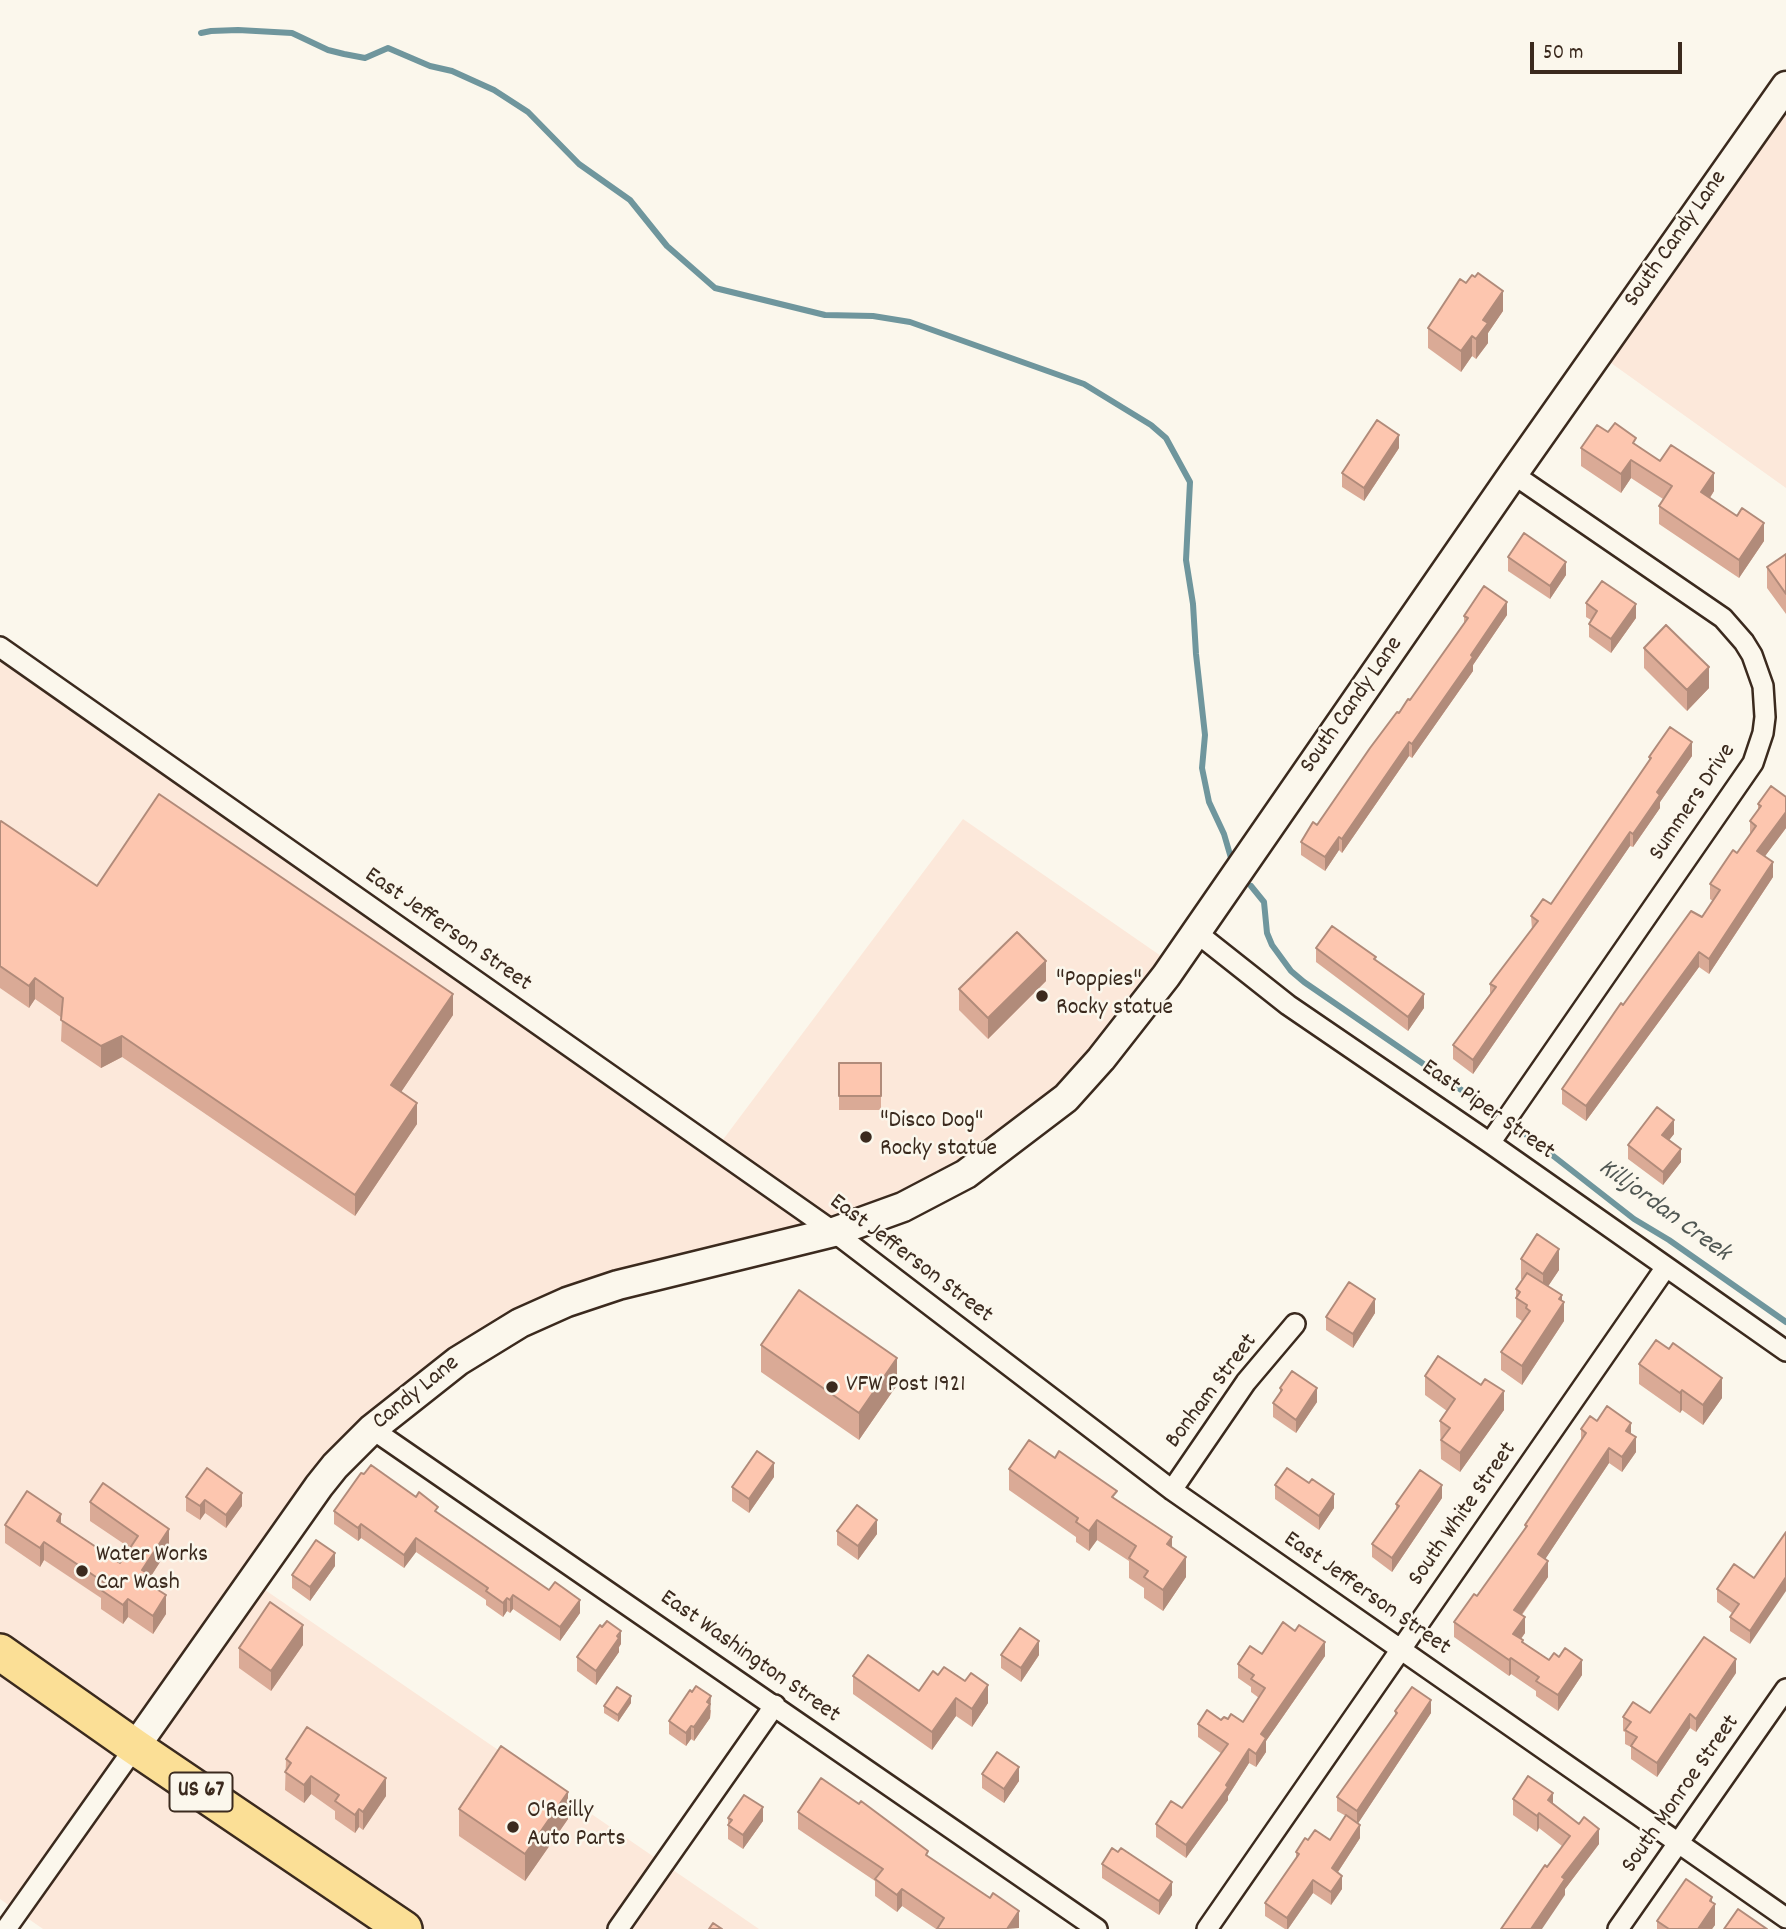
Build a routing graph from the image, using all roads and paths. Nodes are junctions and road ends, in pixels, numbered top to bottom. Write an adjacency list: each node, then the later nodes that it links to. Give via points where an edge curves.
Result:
1 (1786, 86): 2 (main road, South Candy Lane)
2 (1513, 474): 4 (main road, South Candy Lane); 5 (street, Summers Drive, via 1723,618 1755,663 1763,685 1765,717 1753,763)
3 (0, 647): 6 (street, East Jefferson Street)
4 (1197, 933): 5 (street, East Piper Street, via 1288,1005); 6 (main road, South Candy Lane, via 1101,1059 1045,1116 967,1174 903,1207)
5 (1490, 1143): 7 (street, East Piper Street)
6 (835, 1232): 10 (main road, Candy Lane, via 618,1284 567,1302 477,1347); 11 (street, East Jefferson Street)
7 (1666, 1268): 9 (street, East Piper Street); 12 (street, South White Street)
8 (1295, 1324): 11 (street, Bonham Street, via 1246,1382)
9 (1786, 1351)
10 (372, 1429): 15 (street, East Washington Street); 16 (main road, Candy Lane, via 319,1486)
11 (1172, 1490): 12 (street, East Jefferson Street)
12 (1401, 1648): 17 (street, East Jefferson Street); 23 (street, South White Street)
13 (0, 1652): 16 (highway, US 67)
14 (1786, 1689): 17 (street, South Monroe Street)
15 (775, 1705): 21 (street); 22 (street, East Washington Street)
16 (135, 1747): 19 (street); 20 (highway, US 67)
17 (1679, 1842): 18 (street, East Jefferson Street); 24 (street, South Monroe Street)
18 (1786, 1918)
19 (6, 1929)
20 (404, 1929)
21 (618, 1929)
22 (1097, 1929)
23 (1208, 1929)
24 (1618, 1929)

